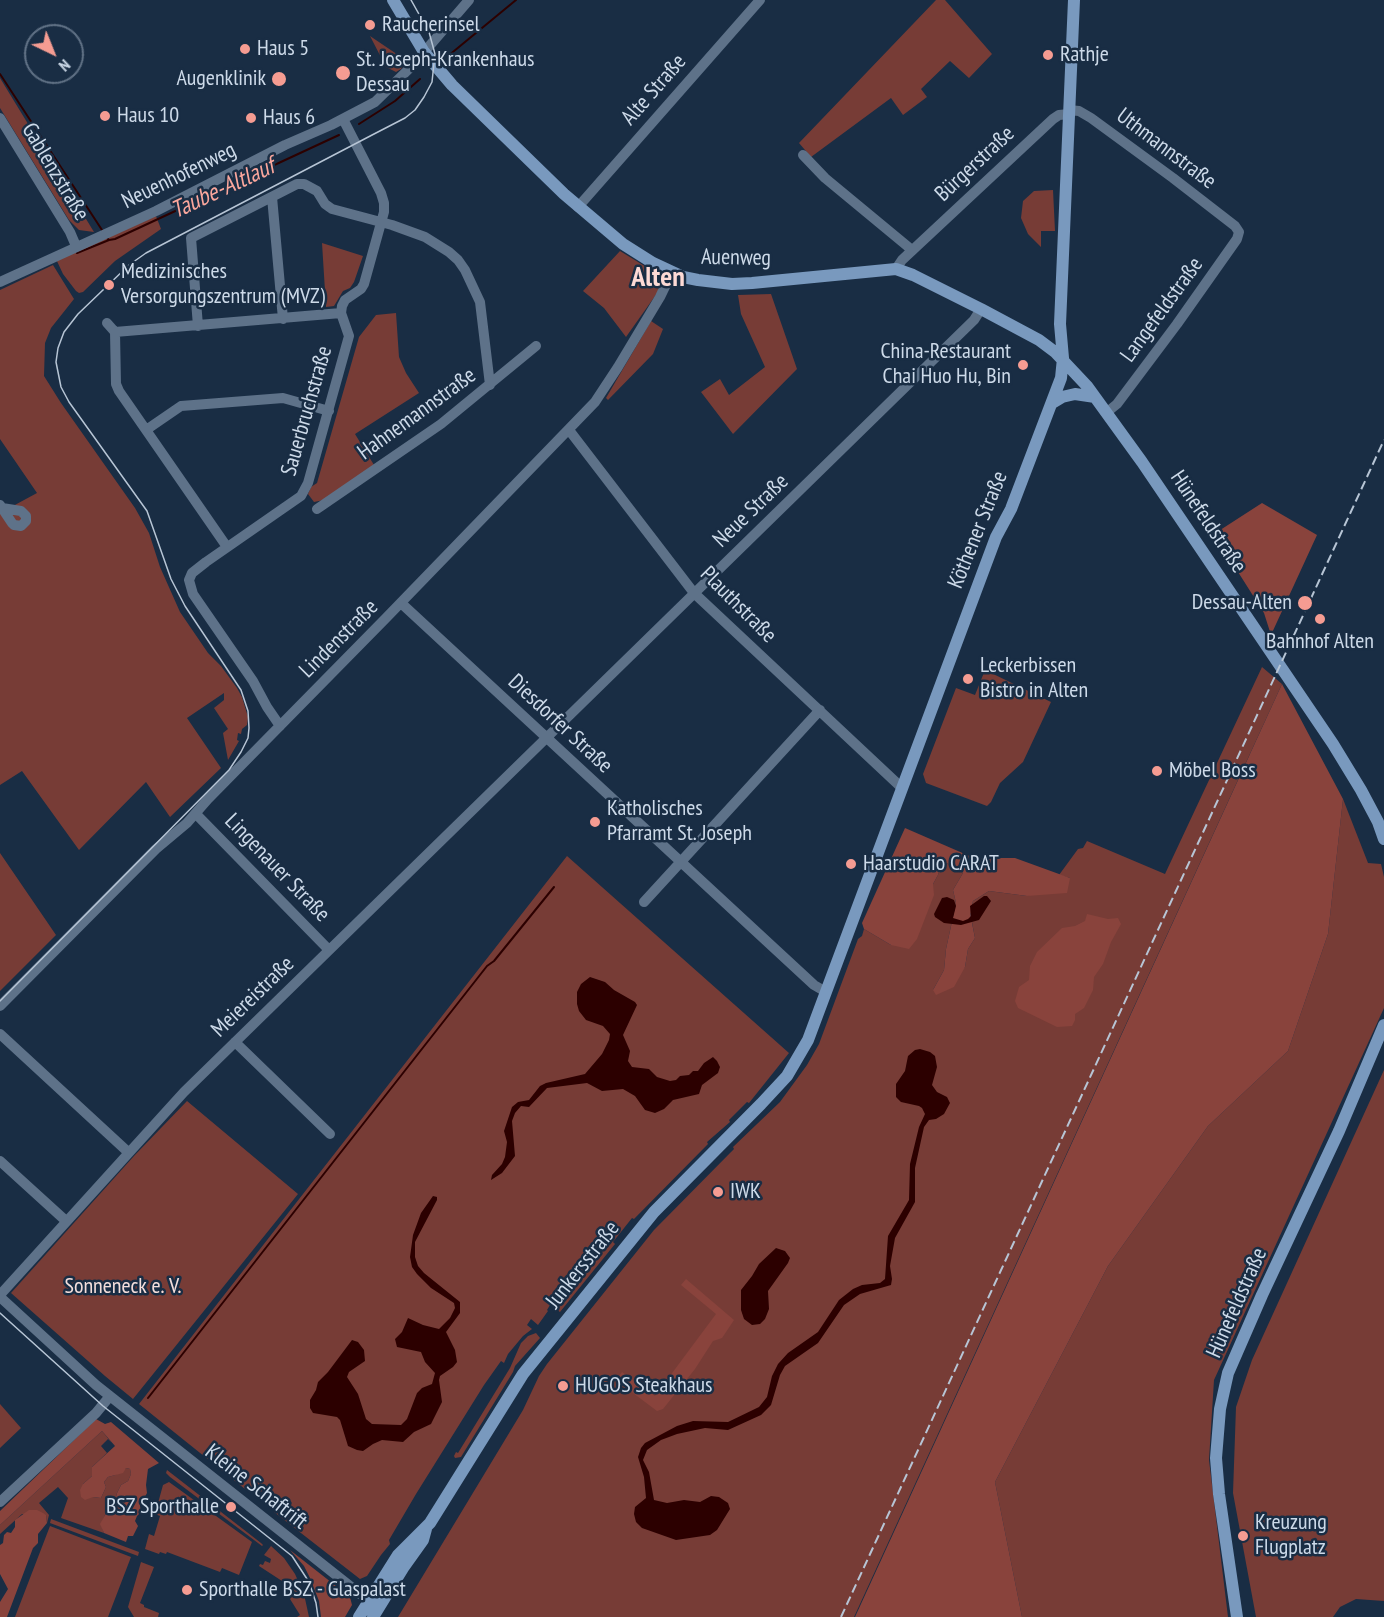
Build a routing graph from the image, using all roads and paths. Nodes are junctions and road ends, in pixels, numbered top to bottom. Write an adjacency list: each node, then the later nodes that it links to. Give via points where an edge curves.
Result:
1 (393, 0): 5 (main road, Auenweg)
2 (469, 0): 5 (street, Neuenhofenweg)
3 (760, 0): 11 (street, Alte Straße)
4 (1074, 0): 6 (main road, Köthener Straße)
5 (424, 52): 8 (street, Neuenhofenweg, via 380,98); 11 (main road, Auenweg, via 452,85)
6 (1069, 112): 13 (street, Uthmannstraße, via 1089,116); 15 (street, Bürgerstraße, via 1053,119); 26 (main road, Köthener Straße, via 1060,324)
7 (0, 118): 14 (street, Gablenzstraße)
8 (343, 119): 12 (street, via 381,193); 14 (street, Neuenhofenweg)
9 (803, 155): 15 (street)
10 (272, 197): 12 (street, via 304,184 317,191 332,209); 21 (street); 23 (street, via 191,238)
11 (578, 207): 17 (main road, Auenweg, via 639,255)
12 (382, 222): 20 (street, via 364,284 345,300); 27 (street, via 425,237 449,252 465,270 480,302)
13 (1235, 226): 31 (street, Langefeldstraße, via 1239,232 1237,240 1117,404)
14 (76, 246): 18 (street, Neuenhofenweg)
15 (912, 250): 16 (street, Bürgerstraße)
16 (896, 269): 17 (main road, Auenweg, via 752,283 698,280); 19 (main road)
17 (672, 272): 33 (street, Lindenstraße, via 605,388)
18 (0, 282)
19 (981, 309): 26 (main road, via 1039,340); 36 (street, Neue Straße)
20 (341, 313): 21 (street); 30 (street, Sauerbruchstraße, via 349,336)
21 (283, 319): 23 (street)
22 (107, 323): 24 (street)
23 (198, 326): 24 (street)
24 (115, 332): 32 (street, via 116,384)
25 (537, 346): 27 (street, Hahnemannstraße)
26 (1063, 358): 28 (main road, Hünefeldstraße); 29 (main road, Köthener Straße)
27 (490, 386): 34 (street, Hahnemannstraße)
28 (1095, 397): 29 (main road, via 1074,394); 31 (main road, Hünefeldstraße)
29 (1052, 403): 41 (main road, Köthener Straße, via 1011,509 996,537)
30 (329, 411): 32 (street, via 283,398 181,406); 35 (street, Sauerbruchstraße, via 305,490)
31 (1106, 413): 43 (main road, Hünefeldstraße, via 1333,744)
32 (146, 430): 35 (street)
33 (569, 430): 36 (street, Plauthstraße); 37 (street, Lindenstraße)
34 (317, 509)
35 (227, 547): 39 (street, Sauerbruchstraße, via 192,573 190,587)
36 (694, 593): 38 (street, Plauthstraße); 40 (street, Neue Straße)
37 (401, 603): 39 (street, Lindenstraße); 40 (street, Diesdorfer Straße)
38 (820, 710): 41 (street, Plauthstraße); 44 (street)
39 (280, 726): 42 (street, Lindenstraße)
40 (546, 739): 44 (street, Diesdorfer Straße); 46 (street, Meiereistraße)
41 (902, 788): 47 (main road, Köthener Straße)
42 (196, 814): 46 (street, Lingenauer Straße); 48 (street, Lindenstraße)
43 (1384, 839)
44 (682, 861): 45 (street); 47 (street, Diesdorfer Straße)
45 (644, 902)
46 (329, 950): 51 (street, Meiereistraße)
47 (826, 992): 52 (main road, Köthener Straße)
48 (0, 1006)
49 (1384, 1025): 63 (main road, Hünefeldstraße, via 1238,1347 1226,1382 1216,1458)
50 (0, 1034): 54 (street)
51 (235, 1042): 53 (street); 54 (street, Meiereistraße)
52 (802, 1052): 60 (main road, Junkersstraße, via 775,1090 646,1220 544,1348 426,1528 398,1555)
53 (330, 1134)
54 (128, 1152): 56 (street, Meiereistraße)
55 (0, 1161): 56 (street)
56 (66, 1221): 57 (street, Meiereistraße)
57 (0, 1296): 58 (street, Kleine Schaftrift)
58 (110, 1396): 59 (street); 60 (street, Kleine Schaftrift)
59 (0, 1502)
60 (374, 1602): 61 (main road, Junkersstraße); 62 (main road, Junkersstraße)
61 (359, 1617)
62 (373, 1617)
63 (1237, 1617)

